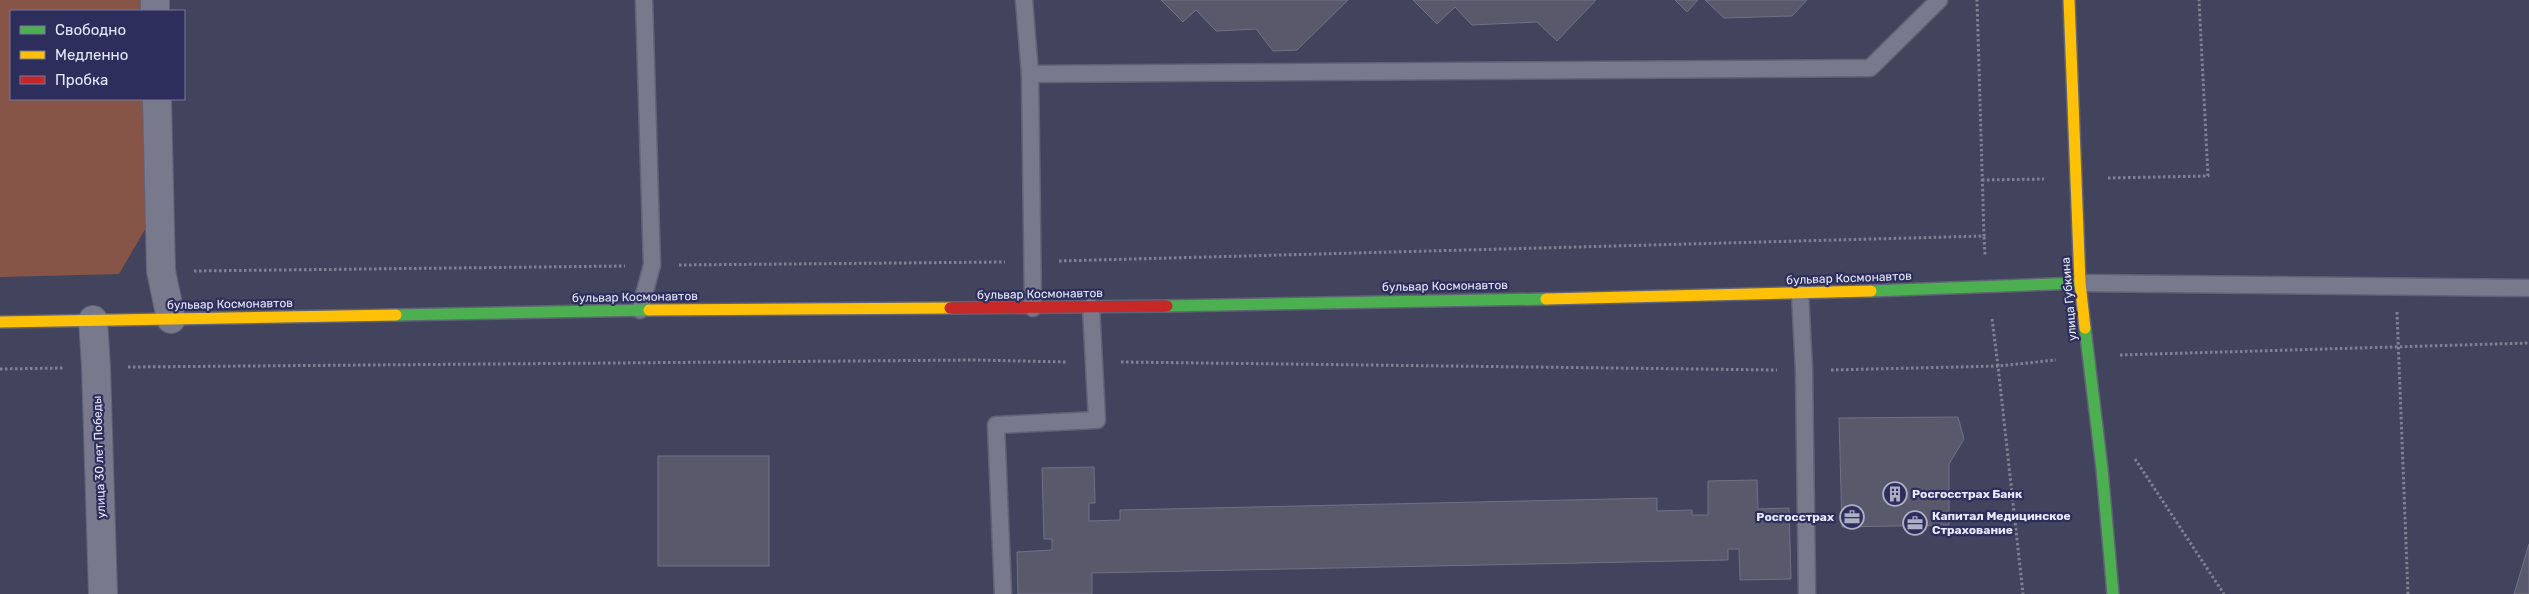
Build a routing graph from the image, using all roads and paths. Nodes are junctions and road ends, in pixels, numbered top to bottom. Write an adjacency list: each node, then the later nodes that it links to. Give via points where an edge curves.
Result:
1 (644, 0): 13 (lane)
2 (1024, 0): 7 (lane)
3 (1939, 0): 7 (lane, via 1870,68)
4 (1977, 0): 10 (path)
5 (2068, 0): 9 (street, улица Губкина)
6 (2199, 0): 9 (path, via 2208,176)
7 (1030, 74): 12 (lane)
8 (157, 100): 14 (street)
9 (2076, 178): 10 (path); 15 (street, улица Губкина)
10 (1982, 180): 11 (path)
11 (1984, 236): 12 (path); 16 (path)
12 (1033, 262): 13 (path); 21 (lane)
13 (652, 265): 14 (path); 22 (lane)
14 (161, 271): 23 (street)
15 (2080, 283): 16 (street, бульвар Космонавтов); 17 (lane); 28 (street, улица Губкина)
16 (1988, 286): 19 (street, бульвар Космонавтов); 28 (path, via 1998,366)
17 (2396, 287): 18 (lane); 27 (path)
18 (2529, 288)
19 (1800, 294): 20 (street, бульвар Космонавтов); 32 (lane)
20 (1091, 307): 21 (street, бульвар Космонавтов); 31 (lane, via 1096,420 996,425)
21 (1033, 308): 22 (street, бульвар Космонавтов)
22 (640, 310): 23 (street, бульвар Космонавтов)
23 (171, 319): 24 (street, бульвар Космонавтов)
24 (92, 320): 25 (street, бульвар Космонавтов); 30 (street, улица 30 лет Победы)
25 (0, 322)
26 (2529, 343): 27 (path)
27 (2398, 345): 28 (path); 35 (path)
28 (2088, 356): 33 (street, улица Губкина)
29 (2129, 451): 34 (path)
30 (103, 594)
31 (1003, 594)
32 (1807, 594)
33 (2113, 594)
34 (2224, 594)
35 (2408, 594)

